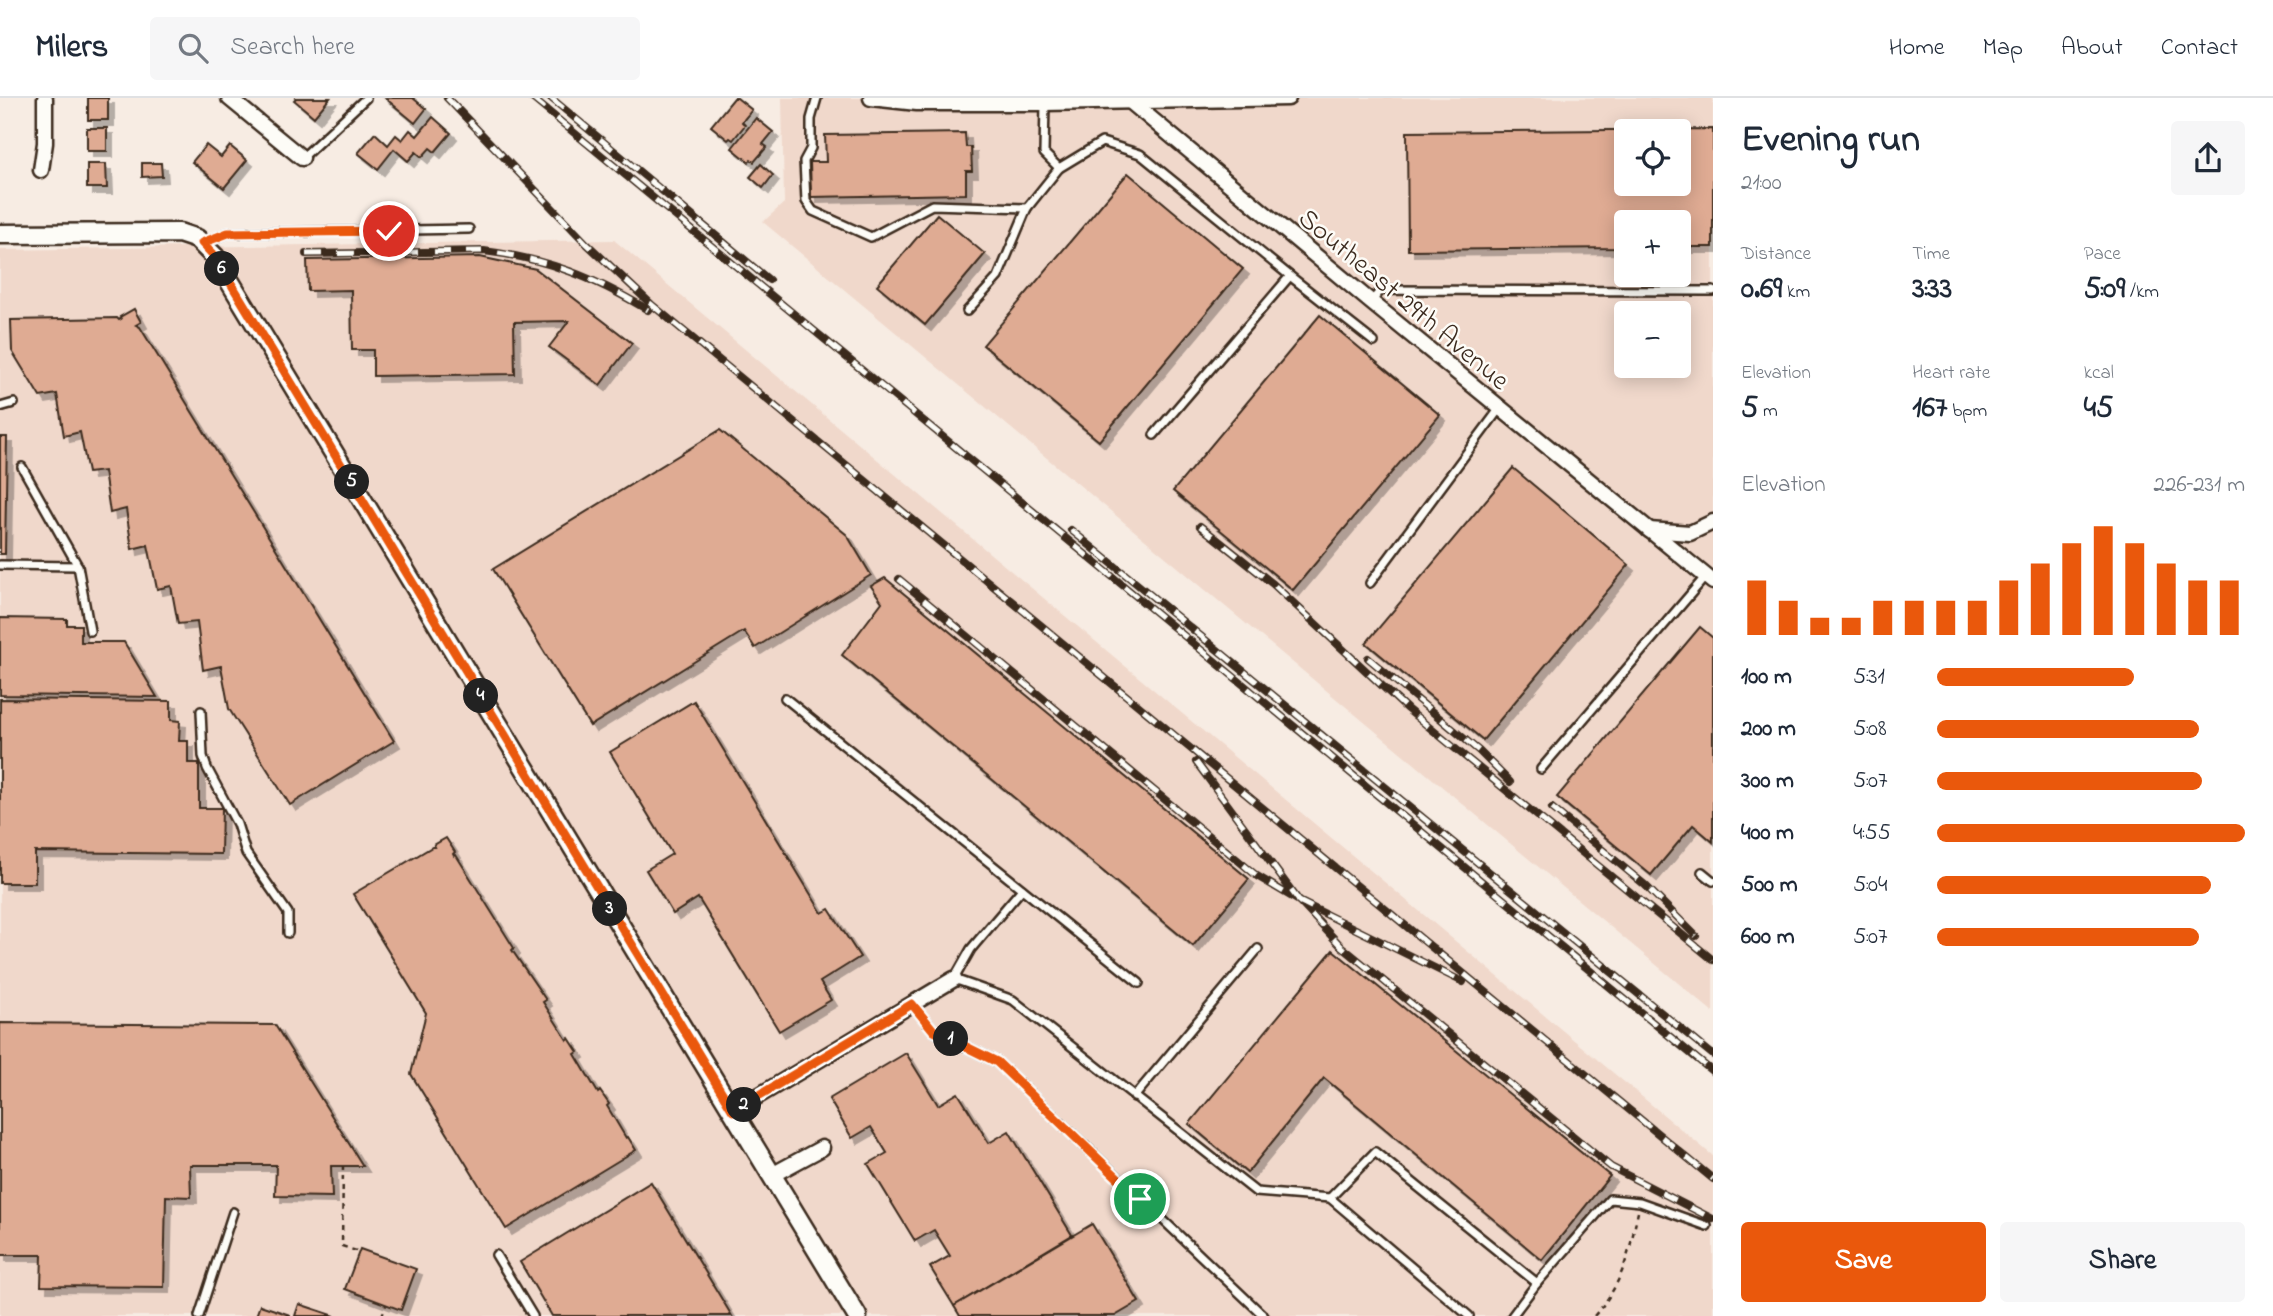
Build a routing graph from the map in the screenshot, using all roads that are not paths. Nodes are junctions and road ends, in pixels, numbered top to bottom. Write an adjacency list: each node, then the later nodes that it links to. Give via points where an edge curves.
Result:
1 (45, 98): 12 (street)
2 (229, 98): 10 (street)
3 (366, 98): 10 (lane)
4 (817, 98): 13 (lane, via 811,148 804,161 806,201 813,211 871,237 932,205)
5 (871, 98): 8 (street, via 917,103)
6 (1267, 98): 7 (street); 9 (street)
7 (1288, 98)
8 (1045, 101): 9 (street); 11 (lane, via 1044,153)
9 (1131, 102): 19 (street, Southeast 29th Avenue)
10 (302, 158)
11 (1059, 168): 13 (lane); 17 (lane, via 1102,142 1140,154)
12 (41, 170)
13 (1027, 208): 20 (lane, via 998,277)
14 (469, 229): 16 (lane, via 228,233)
15 (0, 234): 16 (street, via 179,233)
16 (200, 241): 46 (street, via 215,257)
17 (1290, 276): 21 (lane); 25 (lane)
18 (1713, 291): 19 (lane, via 1381,290)
19 (1371, 302): 24 (street, Southeast 29th Avenue)
20 (967, 311)
21 (1374, 342)
22 (14, 403): 23 (lane)
23 (0, 407)
24 (1500, 408): 28 (street, Southeast 29th Avenue); 32 (lane)
25 (1154, 435)
26 (22, 467): 30 (lane)
27 (1713, 522): 28 (street, via 1690,533)
28 (1649, 530): 31 (street, Southeast 29th Avenue)
29 (0, 565): 30 (lane)
30 (78, 566): 33 (lane)
31 (1709, 579): 36 (lane)
32 (1370, 583)
33 (90, 631)
34 (785, 698): 39 (lane)
35 (201, 711): 40 (lane, via 207,768 237,824 246,853 288,913)
36 (1541, 769)
37 (1702, 872): 38 (lane)
38 (1713, 881)
39 (1022, 889): 42 (lane, via 971,949); 43 (lane)
40 (288, 933)
41 (1258, 948): 45 (lane)
42 (954, 979): 44 (street); 45 (lane, via 1013,1000)
43 (1139, 983)
44 (912, 1004): 46 (street); 57 (lane, via 934,1031 997,1062)
45 (1134, 1097): 49 (lane, via 1256,1192)
46 (733, 1111): 48 (street)
47 (822, 1148): 48 (street)
48 (772, 1175): 56 (street)
49 (1330, 1198): 53 (lane, via 1375,1152); 58 (lane)
50 (233, 1212): 54 (lane)
51 (1707, 1226): 53 (lane, via 1640,1202 1610,1199)
52 (496, 1255): 55 (lane)
53 (1537, 1283): 59 (lane)
54 (199, 1316)
55 (533, 1316)
56 (857, 1316)
57 (1264, 1316)
58 (1469, 1316)
59 (1512, 1316)

